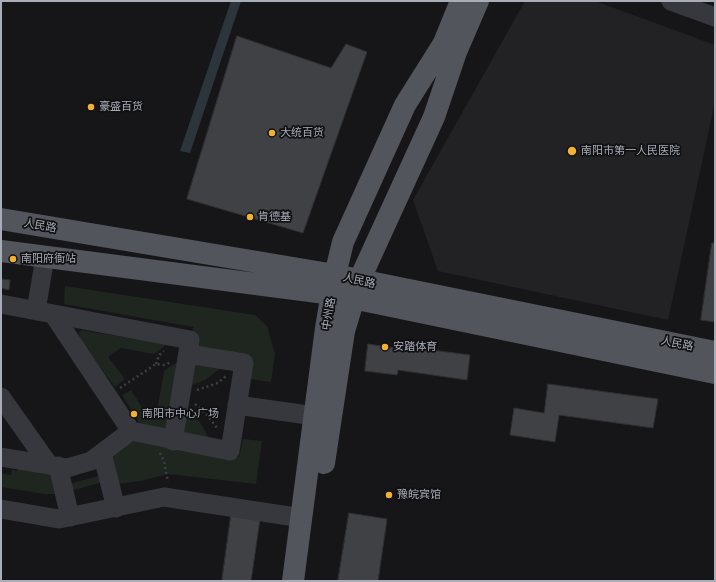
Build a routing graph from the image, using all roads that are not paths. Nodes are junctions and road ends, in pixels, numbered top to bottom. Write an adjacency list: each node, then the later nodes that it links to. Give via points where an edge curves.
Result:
1 (461, 1): 8 (main road, 中州路, via 444,43 405,105 344,242)
2 (478, 1): 9 (main road, 中州路, via 456,52 434,117)
3 (671, 1): 4 (street)
4 (715, 17)
5 (1, 219): 8 (main road, 人民路)
6 (1, 251): 7 (main road, 人民路)
7 (45, 257): 8 (main road, 人民路); 11 (street)
8 (334, 285): 9 (main road, 人民路); 17 (main road, 中州路)
9 (357, 290): 12 (main road, 人民路); 14 (main road, 人民路); 28 (main road, 中州路, via 344,330)
10 (1, 304): 11 (street)
11 (44, 312): 13 (street, via 190,340); 18 (street)
12 (715, 352)
13 (188, 354): 16 (street, via 244,363); 19 (street)
14 (715, 374)
15 (1, 397): 22 (street)
16 (237, 406): 17 (street); 19 (street, via 230,451)
17 (315, 416): 26 (main road, 中州路)
18 (139, 433): 19 (street); 20 (street)
19 (173, 441)
20 (102, 453): 22 (street, via 91,461 67,468); 23 (street)
21 (1, 457): 22 (street)
22 (54, 466): 25 (street)
23 (116, 508): 25 (street); 26 (street, via 170,498)
24 (1, 509): 25 (street, via 59,519)
25 (70, 517)
26 (302, 518): 27 (main road, 中州路)
27 (293, 581)
28 (306, 581)

